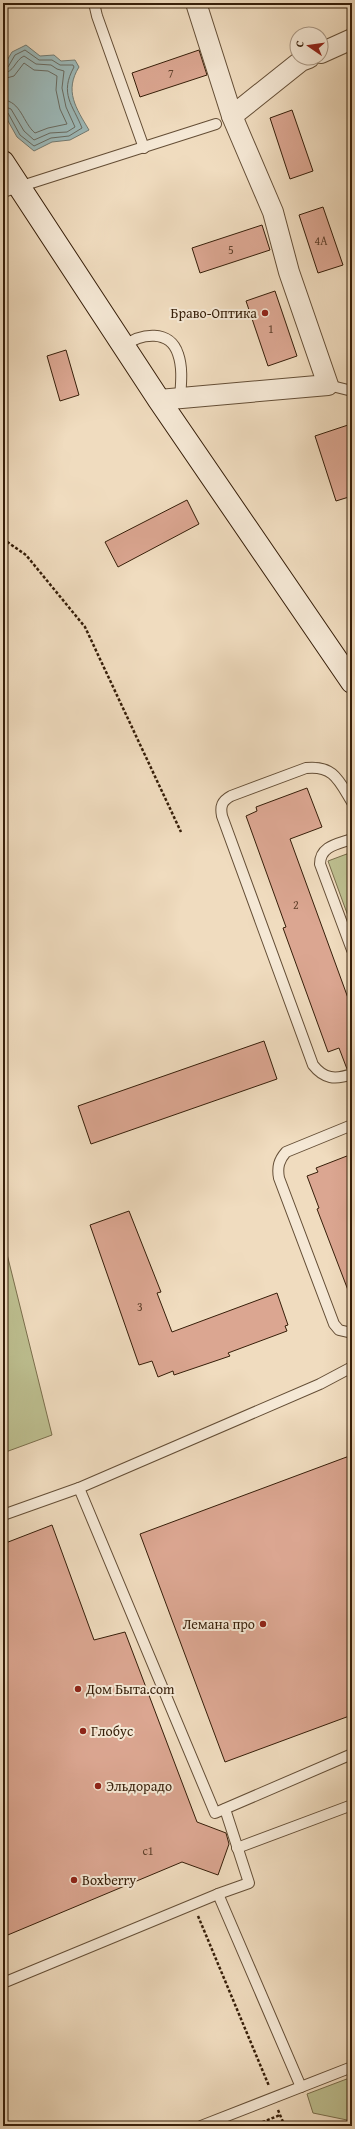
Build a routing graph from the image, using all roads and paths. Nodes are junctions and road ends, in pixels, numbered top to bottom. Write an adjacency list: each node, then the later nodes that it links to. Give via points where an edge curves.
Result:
1 (94, 3): 7 (lane)
2 (196, 3): 6 (street)
3 (352, 39): 4 (street)
4 (329, 49)
5 (295, 66): 6 (street)
6 (224, 120): 7 (lane); 11 (street, via 273,212 289,272)
7 (144, 148): 9 (lane)
8 (3, 162): 9 (street)
9 (11, 190): 10 (street)
10 (124, 346): 13 (street); 13 (lane, via 144,336 159,335 169,341 178,353 182,377)
11 (328, 386): 12 (lane); 13 (street)
12 (352, 391)
13 (170, 399): 15 (street)
14 (3, 539): 17 (path, via 26,555 85,626)
15 (352, 682)
16 (352, 802): 20 (lane, via 329,770 318,767 306,768 231,796 224,800 221,807 222,816 313,1065 320,1074 332,1078)
17 (181, 832)
18 (352, 839): 19 (lane, via 324,850 320,864)
19 (352, 950)
20 (352, 1074)
21 (352, 1125): 22 (lane, via 286,1152 279,1160 277,1170 334,1324 339,1330)
22 (352, 1333)
23 (352, 1367): 24 (lane, via 320,1384)
24 (79, 1488): 25 (lane); 28 (lane, via 215,1813)
25 (3, 1515)
26 (352, 1754): 28 (lane)
27 (352, 1805): 29 (lane)
28 (225, 1809): 29 (lane)
29 (237, 1848): 30 (lane, via 249,1883)
30 (218, 1894): 31 (lane); 34 (lane)
31 (193, 1904): 32 (lane); 35 (path)
32 (3, 1983)
33 (352, 2067): 34 (lane)
34 (301, 2087): 35 (lane)
35 (274, 2098): 36 (path); 37 (lane)
36 (280, 2115): 38 (path); 39 (path, via 283,2122)
37 (201, 2126)
38 (253, 2126)
39 (296, 2126)

